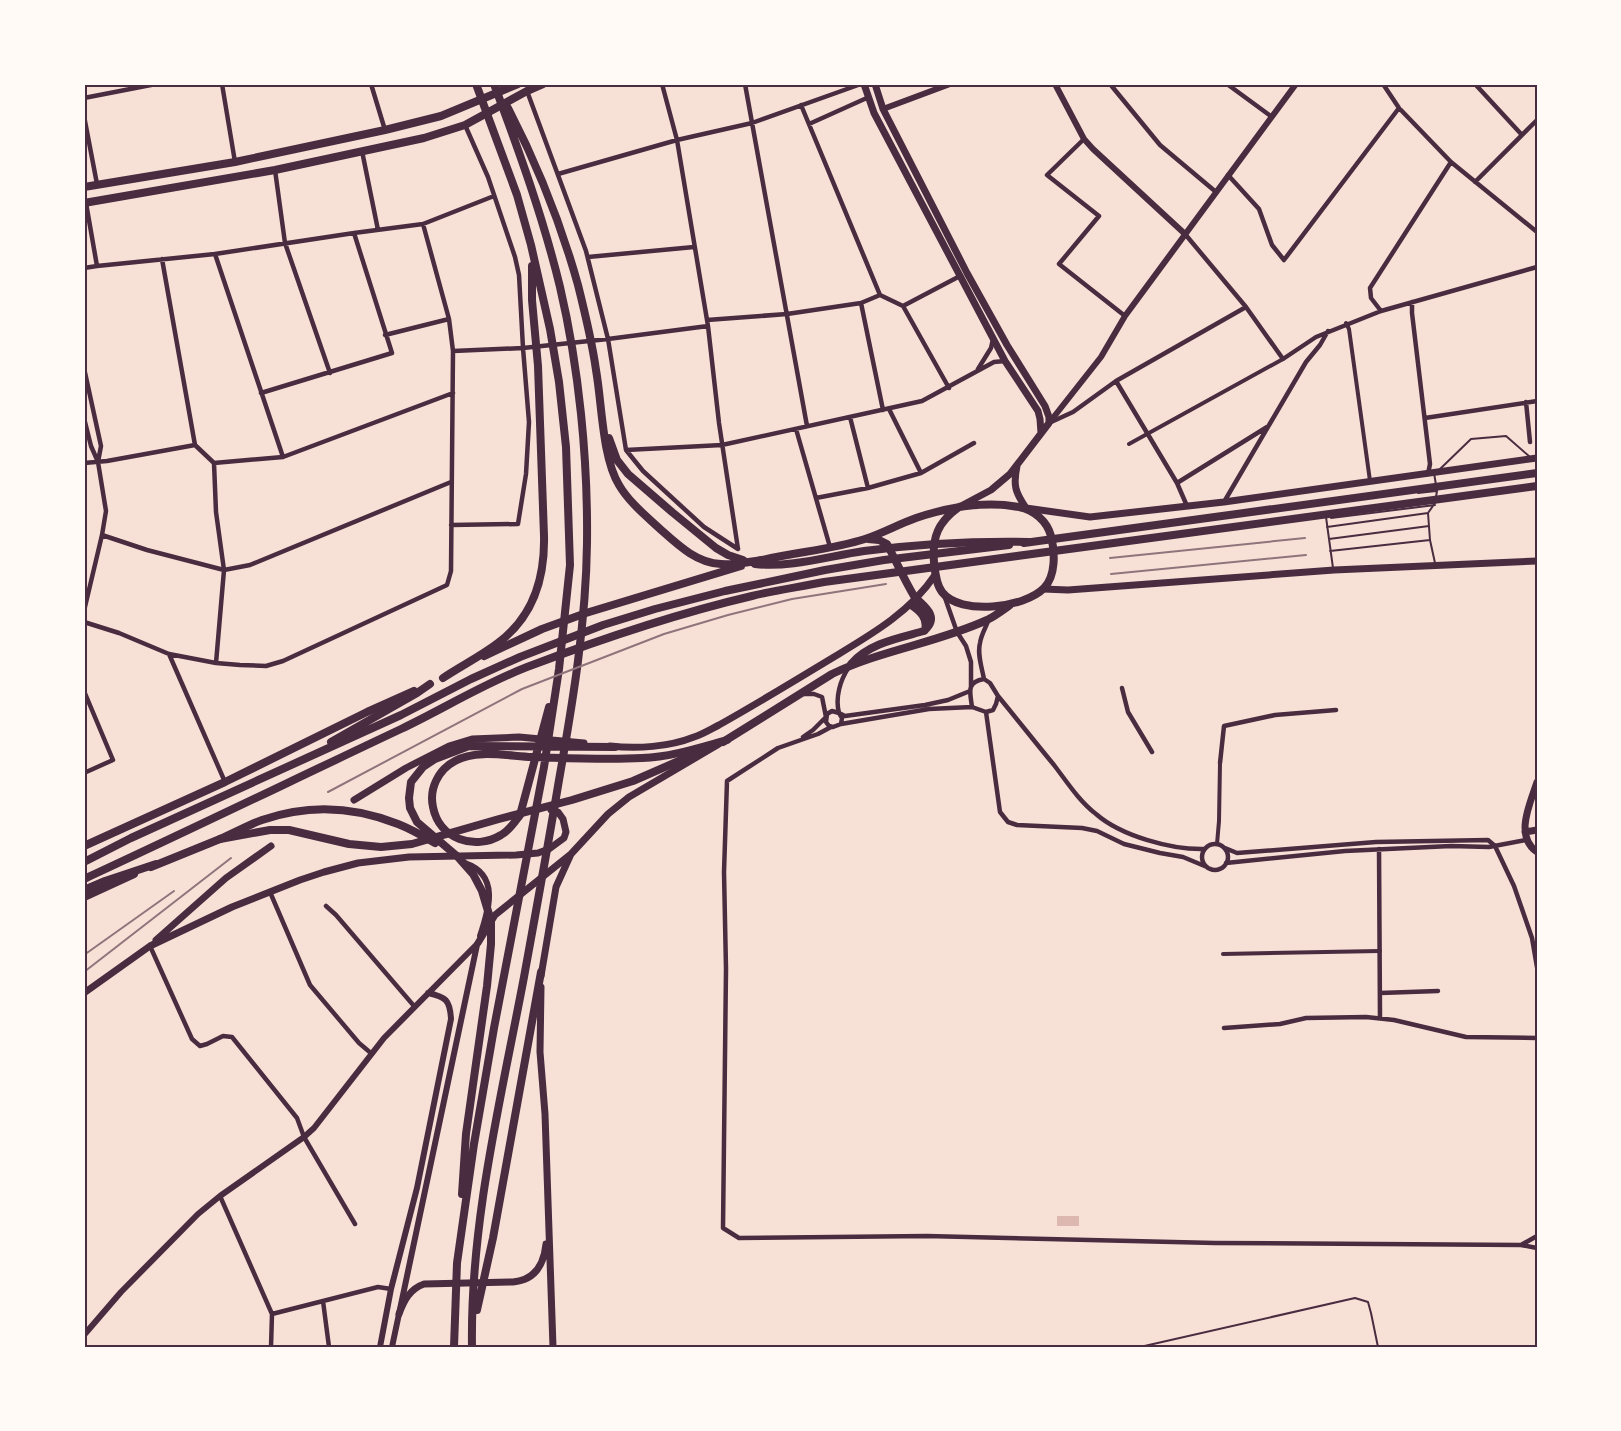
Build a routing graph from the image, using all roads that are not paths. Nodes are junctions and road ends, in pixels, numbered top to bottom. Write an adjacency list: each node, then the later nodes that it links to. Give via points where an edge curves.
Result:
1 (156, 84): 20 (street)
2 (222, 84): 36 (street)
3 (371, 84): 31 (street)
4 (476, 84): 53 (highway)
5 (495, 84): 92 (highway, via 543,183 578,284); 239 (highway, via 537,202 560,289 582,427 587,542 570,718 477,1237)
6 (516, 84): 31 (main road, via 441,116)
7 (543, 84): 19 (main road)
8 (662, 84): 34 (street)
9 (745, 84): 28 (street)
10 (863, 84): 21 (main road); 22 (street)
11 (875, 84): 24 (main road)
12 (951, 84): 24 (street)
13 (1056, 84): 33 (street)
14 (1110, 84): 44 (street, via 1160,145)
15 (1227, 84): 26 (street)
16 (1296, 84): 26 (street)
17 (1383, 84): 23 (street)
18 (1475, 84): 32 (street)
19 (527, 91): 30 (main road); 39 (street)
20 (84, 98)
21 (869, 98): 29 (street); 61 (main road)
22 (801, 105): 28 (street); 29 (street)
23 (1399, 108): 37 (street); 40 (street, via 1284,260 1272,245 1259,209)
24 (883, 109): 96 (main road, via 967,273 1045,406)
25 (84, 116): 42 (street)
26 (1272, 117): 40 (street)
27 (1537, 120): 32 (street)
28 (752, 123): 34 (street); 68 (street)
29 (809, 124): 62 (street)
30 (465, 125): 35 (main road); 45 (street)
31 (385, 130): 36 (main road)
32 (1522, 135): 41 (street)
33 (1084, 139): 51 (street); 69 (street, via 1047,175 1099,216 1059,264)
34 (677, 140): 39 (street); 54 (street)
35 (362, 151): 38 (main road); 48 (street)
36 (235, 162): 42 (main road)
37 (1451, 162): 41 (street); 67 (street, via 1370,288 1371,298)
38 (275, 170): 46 (main road); 52 (street)
39 (558, 174): 56 (street)
40 (1228, 175): 44 (street)
41 (1475, 182): 50 (street)
42 (97, 184): 43 (main road)
43 (84, 187)
44 (1216, 192): 51 (street)
45 (494, 196): 47 (street); 77 (street, via 517,266)
46 (85, 203): 58 (street)
47 (423, 224): 48 (street); 70 (street)
48 (378, 230): 49 (street)
49 (354, 232): 52 (street); 74 (street)
50 (1537, 232)
51 (1185, 234): 66 (street); 69 (street)
52 (285, 243): 55 (street); 83 (street)
53 (531, 245): 160 (highway, via 550,329 566,447 570,565); 161 (highway, via 542,575 531,606 517,625 499,642)
54 (694, 247): 56 (street); 71 (street)
55 (215, 254): 57 (street); 86 (street)
56 (588, 257): 76 (street)
57 (162, 260): 58 (street); 105 (street)
58 (97, 266): 60 (street)
59 (1537, 267): 63 (street)
60 (84, 268)
61 (960, 276): 65 (street); 75 (main road)
62 (880, 295): 64 (street); 65 (street)
63 (1412, 302): 67 (street); 95 (street)
64 (861, 303): 68 (street); 91 (street)
65 (903, 306): 85 (street)
66 (1246, 307): 79 (street); 84 (street)
67 (1381, 311): 72 (street)
68 (787, 314): 71 (street); 98 (street)
69 (1125, 316): 96 (street, via 1101,357)
70 (449, 319): 74 (street); 78 (street)
71 (707, 323): 76 (street); 106 (street)
72 (1346, 323): 73 (street); 118 (street)
73 (1328, 331): 79 (street); 97 (street)
74 (385, 335): 83 (street, via 392,353)
75 (994, 338): 80 (main road); 82 (street)
76 (608, 339): 77 (street); 107 (street)
77 (523, 348): 78 (street); 133 (street, via 529,422 518,524)
78 (453, 351): 87 (street)
79 (1283, 358): 101 (street)
80 (1005, 361): 82 (street); 100 (main road, via 1038,411)
81 (84, 368): 110 (street, via 101,446)
82 (976, 371): 85 (street)
83 (330, 373): 86 (street)
84 (1116, 381): 96 (street, via 1073,412); 101 (street)
85 (949, 388): 90 (street, via 922,401)
86 (261, 393): 108 (street)
87 (453, 393): 108 (street); 117 (street)
88 (1537, 401): 89 (street)
89 (1526, 402): 95 (street); 102 (street)
90 (889, 409): 91 (street); 115 (street)
91 (883, 410): 93 (street)
92 (602, 412): 140 (highway, via 611,446 628,474 716,548 740,560 777,565 904,546); 143 (highway, via 610,465 618,484 638,509 691,555 722,564)
93 (850, 417): 98 (street); 121 (street)
94 (84, 418): 110 (street)
95 (1425, 418): 116 (street)
96 (1050, 423): 100 (main road)
97 (1269, 425): 119 (street); 125 (street)
98 (807, 426): 99 (street)
99 (796, 429): 106 (street); 124 (street)
100 (1041, 433): 113 (main road)
101 (1147, 433): 104 (street); 119 (street)
102 (1530, 442)
103 (974, 443): 115 (street)
104 (1129, 444)
105 (195, 445): 110 (street); 112 (street)
106 (722, 445): 107 (street); 107 (street, via 738,549 704,527 643,471)
107 (626, 450)
108 (283, 457): 112 (street)
109 (1534, 458): 116 (main road); 116 (lane, via 1506,436 1471,439 1447,464)
110 (98, 462): 111 (street); 136 (street, via 106,511)
111 (84, 463)
112 (214, 464): 146 (street)
113 (1017, 466): 127 (main road, via 991,490); 129 (main road, via 1017,494)
114 (1537, 472): 140 (main road)
115 (921, 473): 121 (street)
116 (1431, 474): 118 (main road); 123 (lane)
117 (451, 482): 133 (street); 146 (street, via 250,565)
118 (1370, 482): 122 (main road)
119 (1177, 483): 128 (street)
120 (1537, 486): 207 (main road, via 754,595 628,630 516,672)
121 (868, 488): 124 (street)
122 (1320, 488): 123 (lane, via 1323,505); 125 (main road)
123 (1437, 491): 126 (lane)
124 (816, 498): 141 (street)
125 (1224, 502): 128 (main road)
126 (1435, 505): 131 (lane); 132 (lane)
127 (958, 507): 129 (main road, via 1004,504); 137 (main road, via 918,517); 148 (main road, via 937,532)
128 (1186, 507): 129 (main road, via 1090,517)
129 (1026, 508): 149 (main road, via 1046,524 1053,544 1053,566)
130 (1324, 512): 132 (lane)
131 (1428, 513): 134 (lane); 135 (lane)
132 (1326, 518): 135 (lane)
133 (451, 525): 158 (street, via 451,571 447,585 283,661 266,666)
134 (1429, 526): 138 (lane); 139 (lane)
135 (1327, 527): 138 (lane)
136 (102, 535): 146 (street); 153 (street)
137 (865, 538): 141 (main road); 151 (main road, via 887,544)
138 (1329, 539): 142 (lane)
139 (1430, 540): 142 (lane); 145 (lane)
140 (1029, 542): 181 (main road, via 825,570 655,609 520,657)
141 (830, 547): 143 (main road)
142 (1330, 551): 147 (lane)
143 (762, 560): 161 (main road, via 542,629)
144 (1537, 561): 145 (main road)
145 (1436, 566): 147 (main road)
146 (224, 570): 158 (street)
147 (1334, 570): 149 (main road)
148 (935, 575): 150 (main road); 151 (main road)
149 (1043, 589): 152 (main road)
150 (943, 594): 152 (main road, via 968,605); 156 (street)
151 (914, 602): 159 (main road, via 927,609 931,617 924,631 874,647); 178 (main road, via 880,629 719,725 671,744)
152 (1012, 604): 154 (main road)
153 (84, 611)
154 (989, 620): 156 (main road); 162 (street, via 979,649)
155 (84, 622): 157 (street)
156 (957, 632): 159 (main road); 164 (street, via 971,662)
157 (170, 654): 158 (street); 183 (street)
158 (216, 663)
159 (850, 665): 167 (main road); 172 (street, via 837,699)
160 (559, 669): 176 (highway, via 519,815 512,826 491,841 476,843 456,838 441,826 432,797 437,777 455,761 484,755 584,758 670,756); 234 (highway, via 474,1144)
161 (443, 678): 163 (main road)
162 (984, 679): 164 (street, via 976,680); 168 (street)
163 (430, 684): 181 (main road); 183 (main road)
164 (971, 688): 169 (street); 172 (street, via 948,700 925,705 852,716)
165 (1122, 688): 179 (street, via 1128,712)
166 (84, 691): 182 (street, via 113,760)
167 (800, 694): 173 (street, via 822,697); 176 (main road)
168 (998, 696): 171 (street, via 993,710); 197 (street, via 1095,814 1115,828 1149,840)
169 (972, 707): 171 (street); 174 (street, via 929,709)
170 (1336, 710): 180 (street, via 1275,715 1224,726)
171 (986, 712): 206 (street, via 1000,812 1008,822 1097,831 1124,844 1183,857)
172 (839, 713): 173 (street, via 832,711); 174 (street)
173 (826, 717): 175 (street); 177 (street)
174 (841, 724): 175 (street)
175 (831, 727): 177 (street)
176 (727, 740): 186 (main road, via 633,781); 201 (main road, via 629,797)
177 (799, 740): 232 (street, via 777,748 727,781 723,1228 739,1238 927,1236)
178 (615, 747): 185 (main road, via 519,737 472,739 406,768); 199 (highway, via 469,746 435,759 411,782 409,798 417,822)
179 (1152, 752)
180 (1220, 762): 192 (street)
181 (282, 770): 188 (main road)
182 (84, 773)
183 (225, 782): 193 (main road)
184 (1537, 782): 190 (main road, via 1525,822)
185 (354, 800)
186 (541, 808): 189 (main road, via 412,844 381,847 289,830); 199 (main road, via 558,812 566,825 564,838 549,849 516,855)
187 (1537, 830): 190 (main road)
188 (132, 838): 202 (main road); 203 (main road)
189 (220, 839): 199 (highway, via 261,820 301,810 333,808 400,824); 205 (main road)
190 (1527, 840): 191 (main road); 195 (street); 200 (main road)
191 (1537, 842)
192 (1217, 844): 196 (street); 197 (street)
193 (84, 846)
194 (271, 846): 213 (main road, via 226,878)
195 (1495, 846): 196 (street, via 1488,840 1450,840 1237,853); 198 (street); 216 (street, via 1514,886 1532,938)
196 (1225, 848): 204 (street)
197 (1205, 849): 206 (street, via 1202,860)
198 (1379, 849): 204 (street); 214 (street)
199 (443, 852): 209 (main road, via 358,863); 212 (street, via 479,871 487,882 490,897); 234 (highway, via 458,857 473,874 491,921 487,986 466,1134)
200 (1537, 852)
201 (571, 854): 212 (main road, via 495,915); 217 (main road, via 556,887)
202 (84, 856)
203 (84, 862)
204 (1226, 863): 206 (street, via 1217,870)
205 (156, 864): 208 (main road); 210 (main road)
206 (1207, 867)
207 (84, 879)
208 (84, 890)
209 (270, 892): 213 (main road); 226 (street, via 310,985)
210 (84, 897)
211 (326, 906): 222 (street)
212 (478, 943): 220 (street); 238 (street)
213 (150, 945): 219 (main road); 227 (street, via 192,1039 200,1046 223,1035 232,1037 297,1118)
214 (1380, 951): 215 (street); 221 (street)
215 (1222, 954)
216 (1537, 967)
217 (542, 972): 230 (main road, via 540,1052); 239 (highway)
218 (1438, 991): 221 (street)
219 (84, 993)
220 (428, 993): 222 (street); 235 (street, via 441,996 448,1003 451,1019 417,1188)
221 (1380, 993): 223 (street)
222 (414, 1006): 226 (street)
223 (1380, 1018): 224 (street, via 1306,1018); 225 (street, via 1466,1037)
224 (1224, 1028)
225 (1537, 1038)
226 (372, 1054): 227 (street)
227 (304, 1137): 228 (street); 229 (street)
228 (220, 1196): 237 (street); 240 (street, via 121,1292)
229 (355, 1224)
230 (549, 1226): 238 (main road, via 541,1264 531,1277 520,1281 424,1284 408,1295); 247 (main road)
231 (1537, 1236): 232 (street)
232 (1521, 1245): 233 (street)
233 (1537, 1248)
234 (457, 1263): 245 (highway)
235 (391, 1289): 236 (street, via 378,1287); 243 (street)
236 (323, 1301): 237 (street); 242 (street)
237 (272, 1314): 241 (street)
238 (399, 1314): 244 (street)
239 (472, 1334): 246 (highway)
240 (84, 1335)
241 (271, 1347)
242 (329, 1347)
243 (380, 1347)
244 (392, 1347)
245 (454, 1347)
246 (472, 1347)
247 (553, 1347)
248 (1140, 1347): 249 (lane, via 1355,1298 1368,1302)
249 (1378, 1347)

